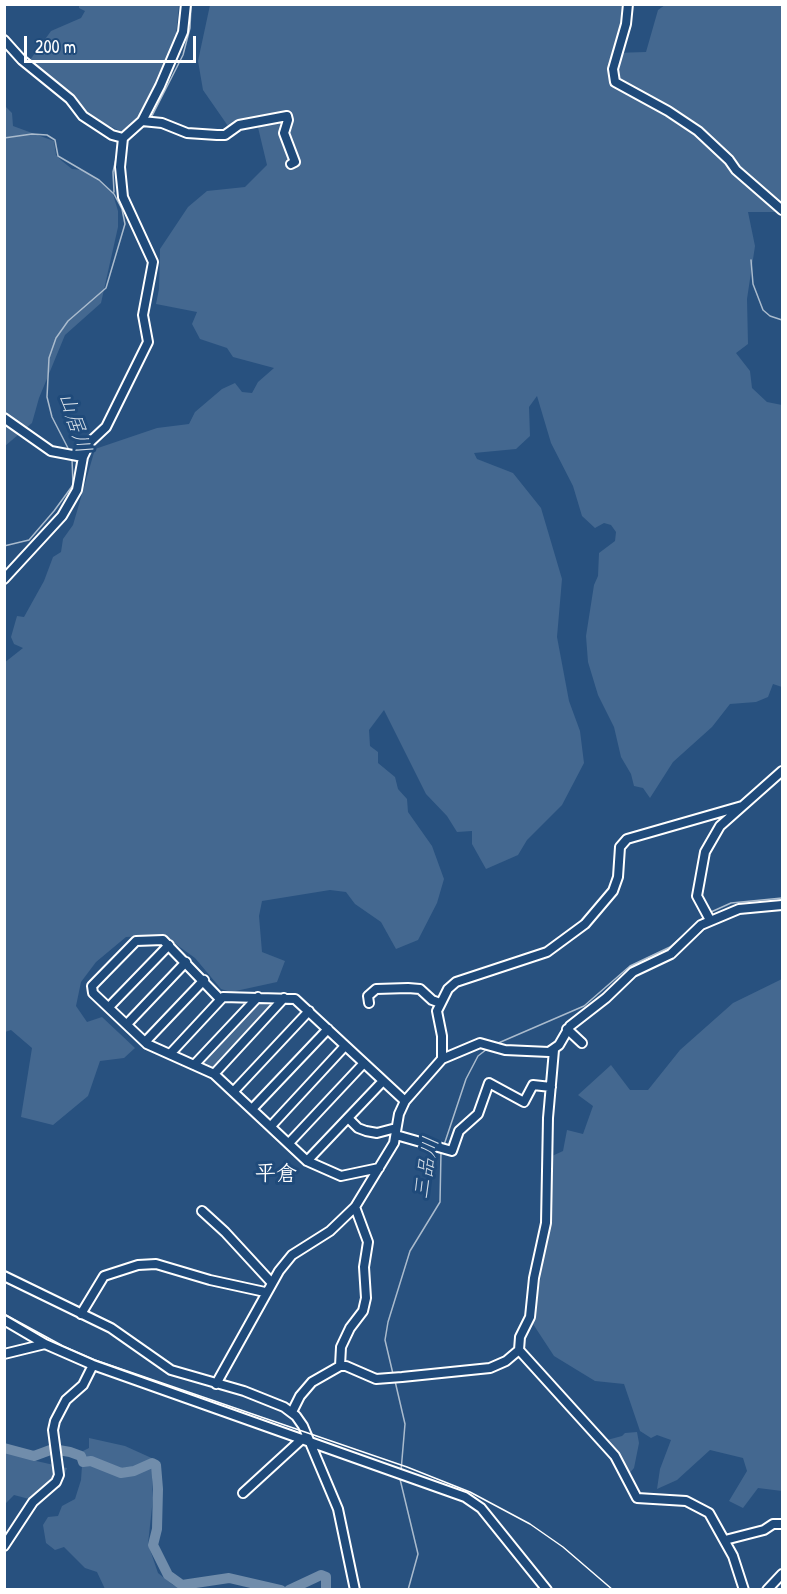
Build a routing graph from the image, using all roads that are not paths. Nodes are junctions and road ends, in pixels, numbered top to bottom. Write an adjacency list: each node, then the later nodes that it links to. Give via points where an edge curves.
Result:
1 (186, 4): 4 (street, via 178,46)
2 (628, 4): 7 (street, via 613,69 615,82 698,131)
3 (4, 40): 5 (street, via 70,99 83,116)
4 (142, 121): 5 (street); 6 (street, via 187,132 225,135 239,125 287,116 284,133 295,162)
5 (123, 138): 9 (street, via 123,196 153,262 143,315 148,342 106,427 90,442)
6 (291, 164)
7 (783, 210)
8 (4, 417): 9 (street, via 51,451)
9 (83, 457): 10 (street, via 77,490 63,516)
10 (4, 579)
11 (783, 771): 12 (street)
12 (742, 806): 14 (street, via 720,826 705,852 697,896); 22 (street, via 627,839 620,847 613,891 585,924 537,957 456,982)
13 (783, 904): 14 (street)
14 (707, 916): 27 (street, via 671,954 639,968)
15 (169, 945): 16 (street); 23 (street); 23 (street, via 163,940 136,941 92,986 93,993)
16 (186, 962): 17 (street); 25 (street)
17 (204, 980): 20 (street); 28 (street)
18 (258, 997): 19 (street); 20 (street); 35 (street)
19 (284, 998): 24 (street, via 295,999); 36 (street)
20 (220, 999): 32 (street)
21 (369, 1003): 22 (street, via 368,996 375,990 413,987)
22 (440, 1003): 33 (street, via 437,1011)
23 (108, 1008): 25 (street)
24 (309, 1011): 26 (street); 39 (street)
25 (127, 1024): 28 (street)
26 (328, 1029): 30 (street); 41 (street)
27 (567, 1029): 29 (street); 31 (street)
28 (145, 1042): 32 (street)
29 (582, 1043)
30 (345, 1046): 34 (street); 43 (street)
31 (554, 1050): 33 (street, via 498,1048 480,1043); 38 (street)
32 (170, 1054): 35 (street)
33 (442, 1059): 40 (street)
34 (364, 1063): 37 (street); 45 (street)
35 (194, 1065): 36 (street)
36 (214, 1074): 39 (street)
37 (383, 1081): 40 (street); 42 (street)
38 (551, 1087): 44 (street, via 533,1085 524,1101 489,1083 478,1114 459,1131 451,1151); 56 (street, via 546,1223 530,1317 520,1337)
39 (234, 1090): 41 (street)
40 (405, 1101): 44 (street)
41 (252, 1109): 43 (street)
42 (348, 1118): 44 (street, via 366,1131); 46 (street)
43 (271, 1126): 45 (street)
44 (396, 1131): 47 (street, via 394,1143)
45 (288, 1143): 46 (street)
46 (307, 1161): 47 (street, via 342,1176)
47 (379, 1168): 48 (street)
48 (356, 1207): 51 (street, via 330,1231 292,1255); 59 (street, via 368,1242 364,1267 366,1298 363,1311 340,1347)
49 (202, 1211): 51 (street)
50 (4, 1276): 53 (street)
51 (271, 1282): 52 (street)
52 (265, 1292): 53 (street, via 156,1264 138,1265 104,1276); 60 (street)
53 (81, 1314): 60 (street, via 111,1328 171,1370)
54 (4, 1320): 55 (street)
55 (45, 1344): 57 (street); 58 (street)
56 (519, 1350): 59 (street, via 490,1368 402,1377 366,1377); 65 (street, via 615,1456 637,1498 698,1505 709,1513)
57 (4, 1354)
58 (93, 1365): 62 (street); 66 (street, via 83,1385 60,1408 53,1430 59,1464 56,1482 33,1502)
59 (340, 1366): 61 (street, via 312,1382)
60 (216, 1384): 61 (street, via 252,1394)
61 (292, 1412): 62 (street, via 303,1426)
62 (306, 1440): 63 (street); 68 (street, via 465,1497 481,1508); 69 (street, via 338,1509)
63 (243, 1493)
64 (783, 1524): 65 (street)
65 (725, 1540): 70 (street)
66 (4, 1546)
67 (783, 1574): 71 (street)
68 (545, 1589)
69 (355, 1590)
70 (744, 1590)
71 (767, 1590)

